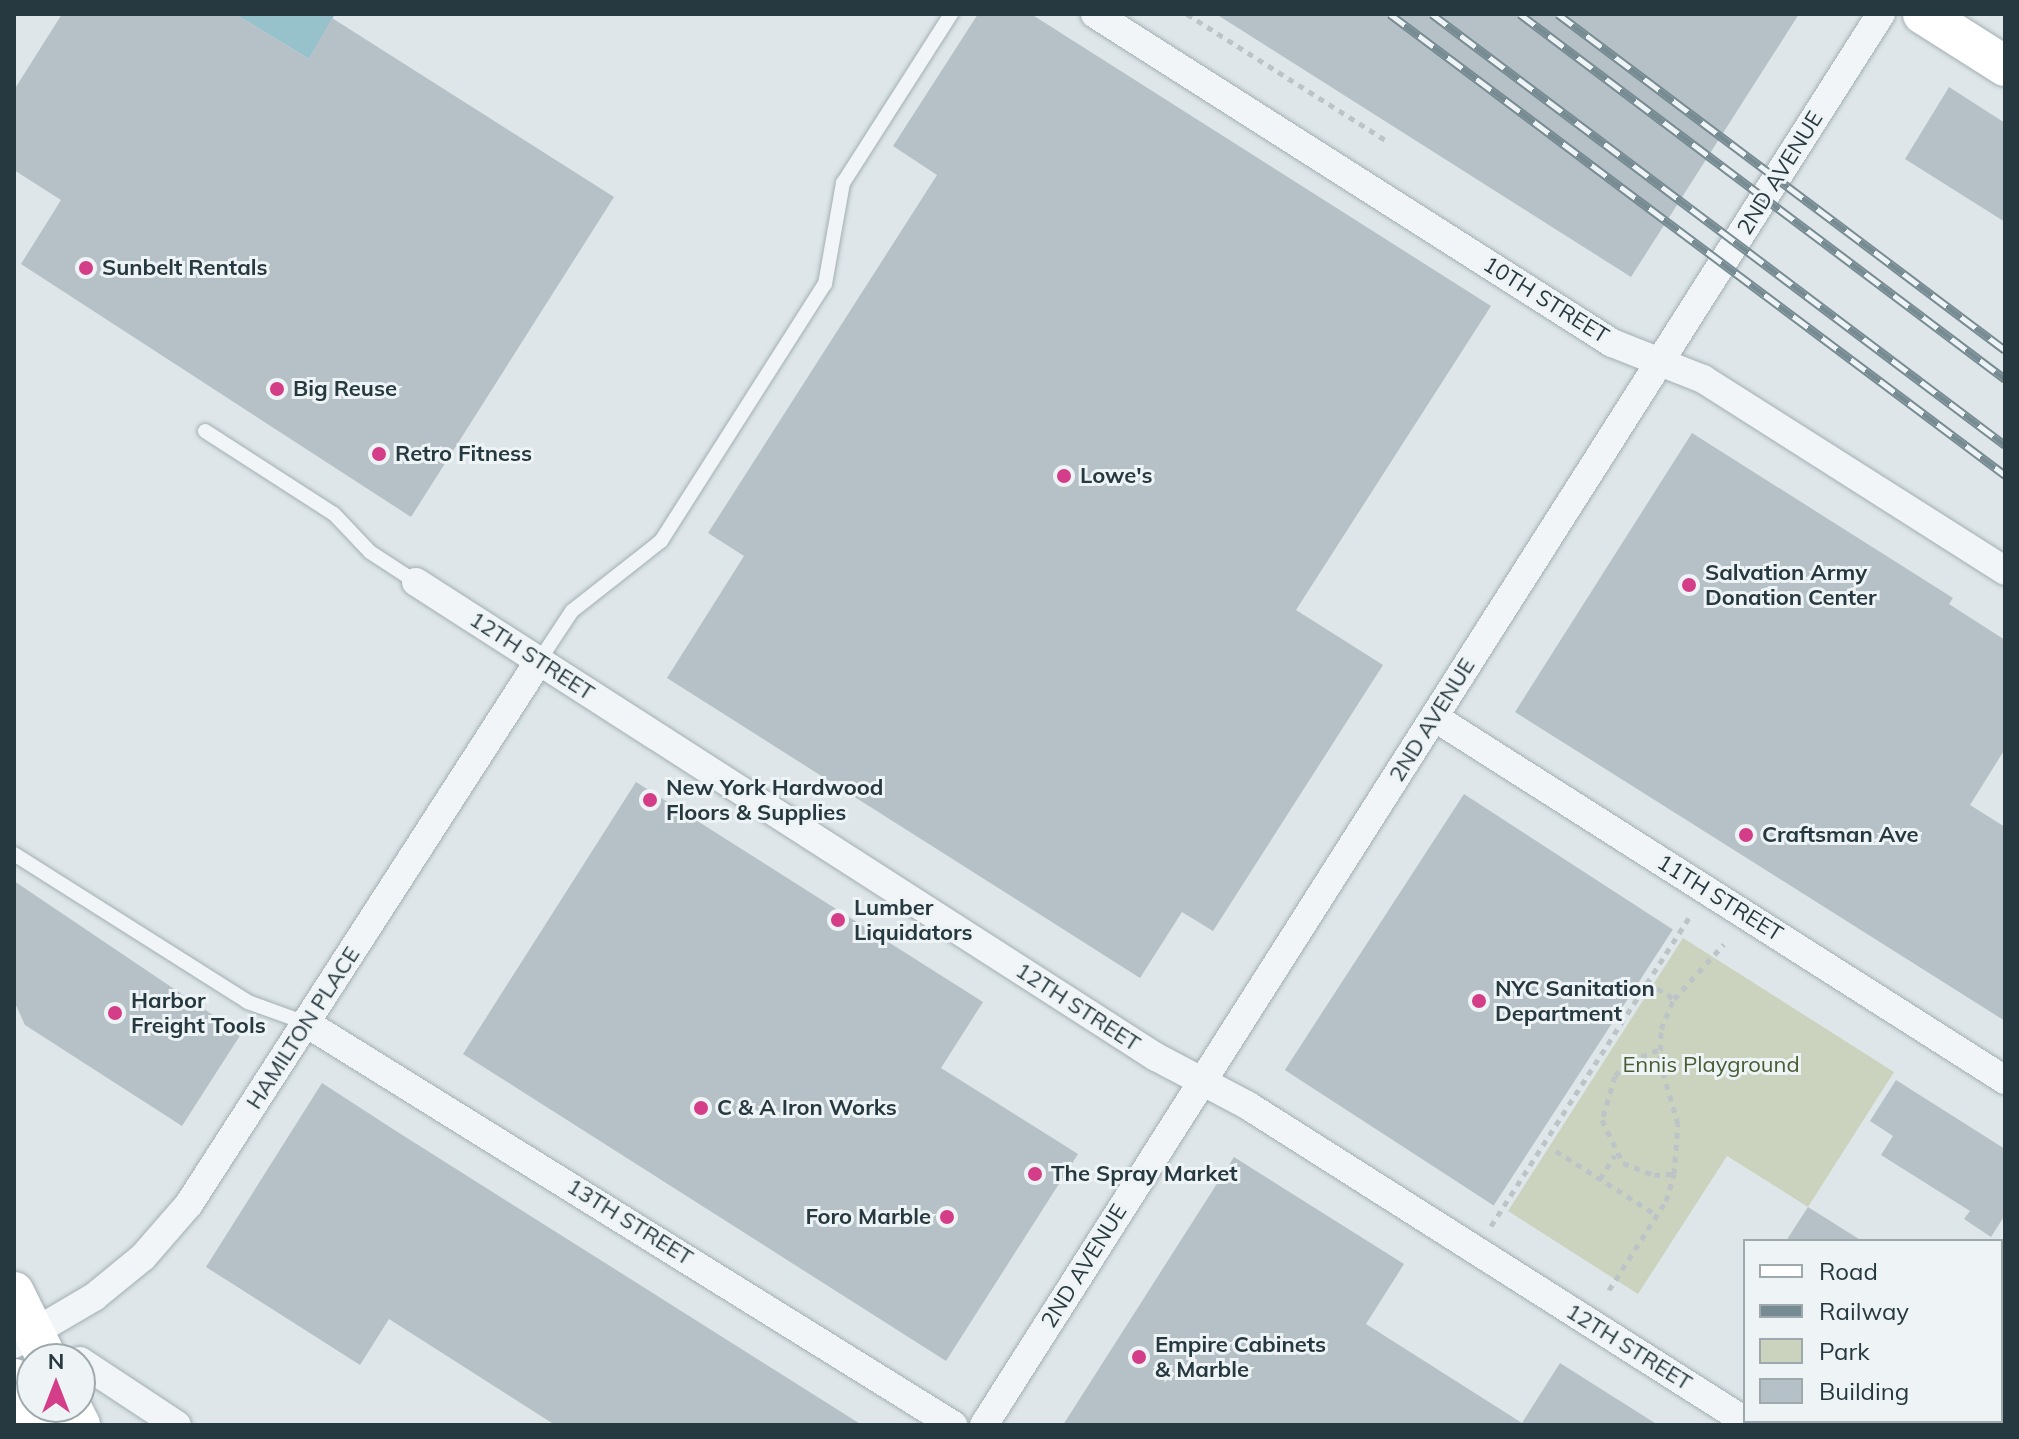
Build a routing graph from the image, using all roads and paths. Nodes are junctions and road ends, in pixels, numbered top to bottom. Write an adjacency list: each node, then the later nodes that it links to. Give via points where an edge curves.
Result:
1 (951, 14): 12 (lane, via 843,183 825,284 661,541 572,611)
2 (1095, 14): 8 (street, 10TH STREET, via 1612,343)
3 (1187, 14): 7 (path)
4 (1881, 14): 8 (street, 2ND AVENUE)
5 (1923, 14): 6 (main road)
6 (2005, 66)
7 (1389, 142)
8 (1660, 362): 10 (street, 10TH STREET, via 1703,379); 13 (street, 2ND AVENUE)
9 (205, 431): 11 (lane, via 334,514 370,552)
10 (2005, 571)
11 (416, 582): 12 (street, 12TH STREET)
12 (539, 661): 19 (street, HAMILTON PLACE); 22 (street, 12TH STREET, via 1156,1057)
13 (1434, 717): 15 (street, 11TH STREET); 22 (street, 2ND AVENUE)
14 (14, 854): 19 (lane, via 248,1002)
15 (1706, 890): 17 (path); 21 (street, 11TH STREET)
16 (1724, 944): 18 (path)
17 (1647, 982): 18 (path); 28 (path)
18 (1674, 999): 20 (path)
19 (306, 1023): 32 (street, HAMILTON PLACE, via 189,1204 143,1257); 38 (street, 13TH STREET)
20 (1658, 1050): 24 (path, via 1627,1062 1607,1090 1602,1120); 25 (path, via 1676,1104)
21 (2005, 1080)
22 (1202, 1081): 28 (street, 12TH STREET); 39 (street, 2ND AVENUE)
23 (1556, 1151): 26 (path)
24 (1615, 1155): 25 (path, via 1637,1171); 26 (path)
25 (1674, 1174): 27 (path)
26 (1600, 1179): 27 (path)
27 (1657, 1215): 29 (path)
28 (1476, 1250): 35 (street, 12TH STREET)
29 (1609, 1290)
30 (14, 1292): 31 (main road)
31 (31, 1343)
32 (32, 1343)
33 (96, 1372): 37 (street)
34 (14, 1381): 36 (highway)
35 (1743, 1420)
36 (35, 1425)
37 (177, 1425)
38 (953, 1425)
39 (984, 1425)

